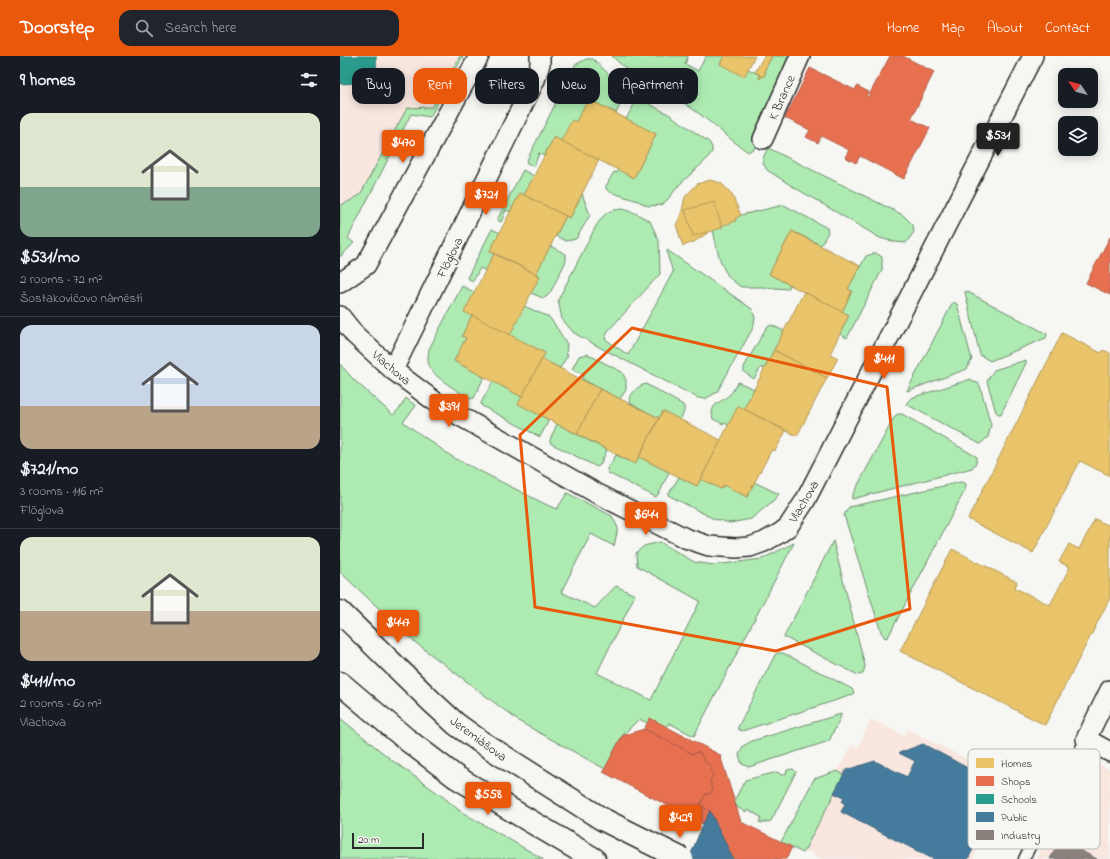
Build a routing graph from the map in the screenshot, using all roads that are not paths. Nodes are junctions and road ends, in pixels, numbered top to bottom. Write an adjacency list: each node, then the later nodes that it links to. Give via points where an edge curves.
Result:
1 (479, 56): 6 (street, via 366,265)
2 (540, 56): 8 (street, Flöglova, via 535,80)
3 (800, 56): 5 (street, K Brance)
4 (1033, 56): 8 (street, Vlachova, via 805,501 784,530 764,542 736,548 710,546 685,538 596,493 437,403)
5 (763, 139)
6 (340, 283)
7 (340, 316): 8 (street, Vlachova, via 355,335)
8 (393, 370)
9 (340, 612): 17 (main road, Jeremiášova, bridge, via 456,724 602,819)
10 (340, 683): 16 (main road, via 456,777)
11 (1110, 690): 12 (street)
12 (1086, 739): 13 (lane); 14 (street)
13 (1080, 749)
14 (1110, 752)
15 (1029, 849): 18 (lane)
16 (594, 859)
17 (682, 859)
18 (1024, 859)

